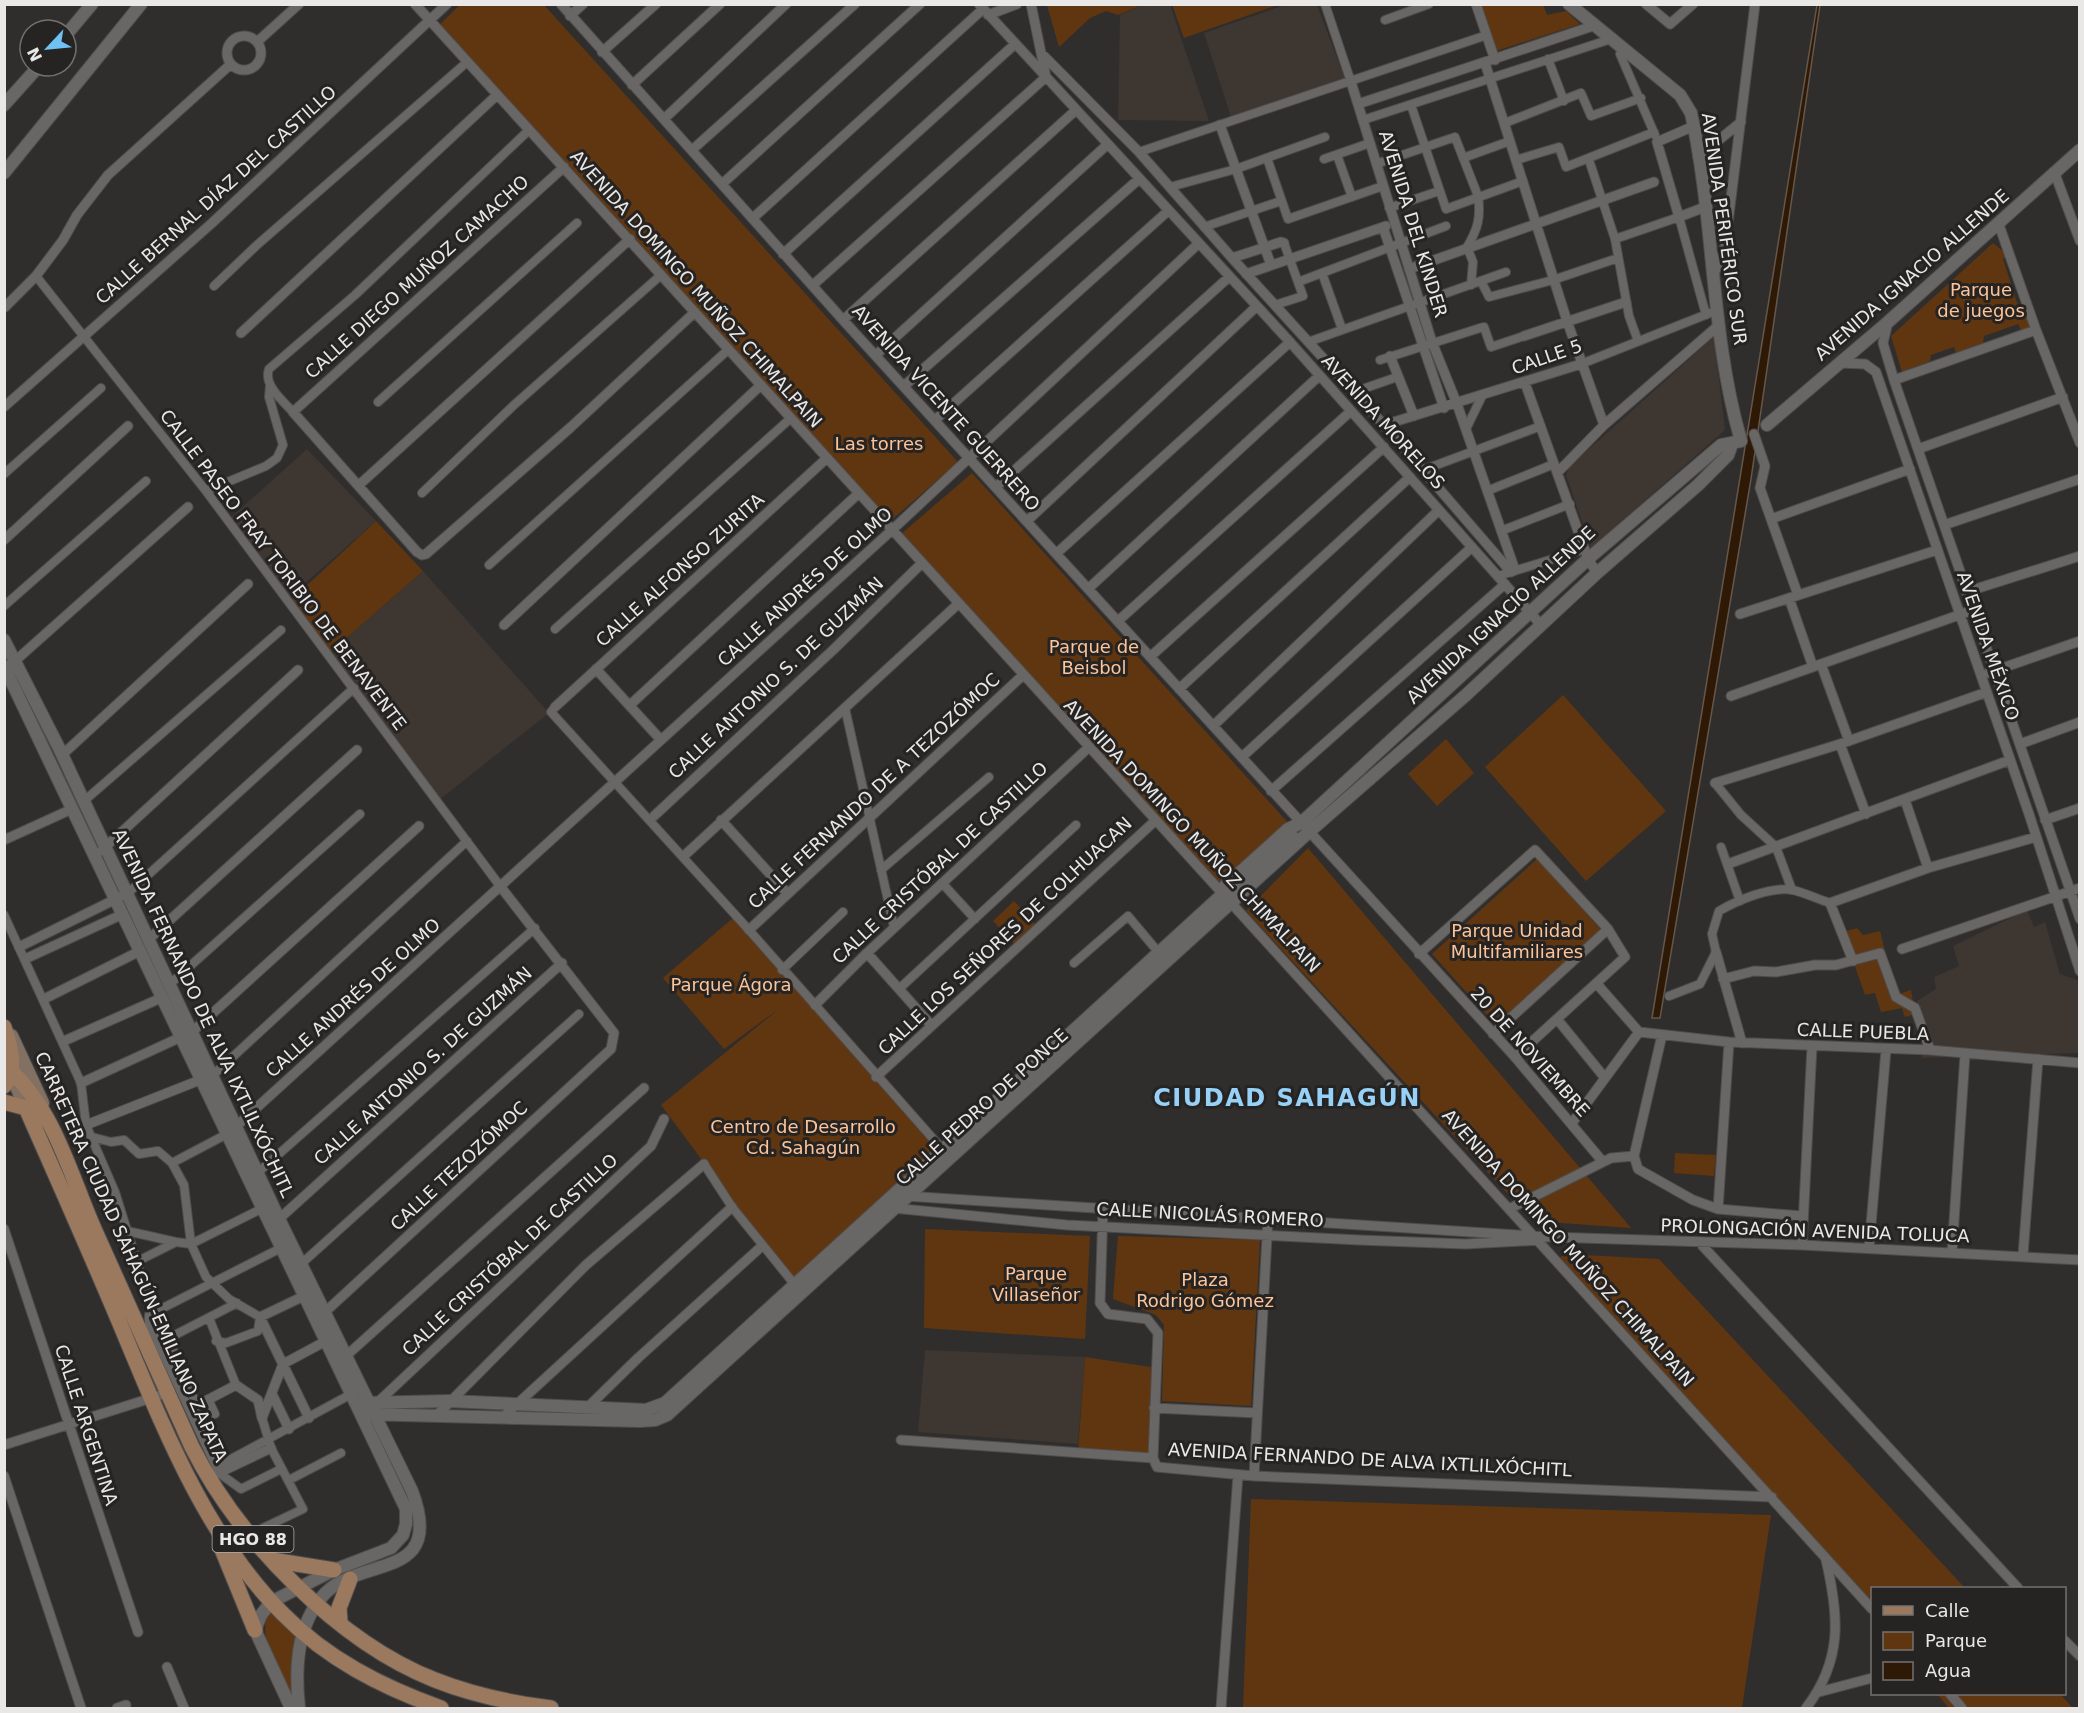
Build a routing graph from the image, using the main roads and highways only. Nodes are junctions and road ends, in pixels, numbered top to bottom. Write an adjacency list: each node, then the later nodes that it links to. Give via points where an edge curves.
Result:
1 (4, 1023): 7 (main road, CARRETERA CIUDAD SAHAGÚN-EMILIANO ZAPATA / HGO 88)
2 (4, 1027): 3 (main road, via 11,1052)
3 (7, 1067): 4 (main road); 6 (main road, CARRETERA CIUDAD SAHAGÚN-EMILIANO ZAPATA / HGO 88); 7 (main road, via 28,1089)
4 (4, 1086)
5 (4, 1102): 6 (main road)
6 (26, 1108): 8 (main road, CARRETERA CIUDAD SAHAGÚN-EMILIANO ZAPATA / HGO 88, via 152,1397)
7 (60, 1146): 9 (main road, CARRETERA CIUDAD SAHAGÚN-EMILIANO ZAPATA / HGO 88, via 167,1393 218,1472 225,1505)
8 (214, 1524): 13 (main road); 15 (main road, CARRETERA CIUDAD SAHAGÚN-EMILIANO ZAPATA / HGO 88, via 237,1561 303,1632 357,1671)
9 (272, 1560): 10 (main road); 12 (main road, CARRETERA CIUDAD SAHAGÚN-EMILIANO ZAPATA / HGO 88, via 298,1588)
10 (334, 1570)
11 (350, 1579): 12 (main road, via 339,1608)
12 (340, 1621): 14 (main road, CARRETERA CIUDAD SAHAGÚN-EMILIANO ZAPATA / HGO 88, via 369,1645)
13 (255, 1630)
14 (421, 1674): 15 (main road); 17 (main road, CARRETERA CIUDAD SAHAGÚN-EMILIANO ZAPATA / HGO 88, via 498,1700)
15 (393, 1690): 16 (main road, CARRETERA CIUDAD SAHAGÚN-EMILIANO ZAPATA / HGO 88)
16 (441, 1708)
17 (550, 1708)

